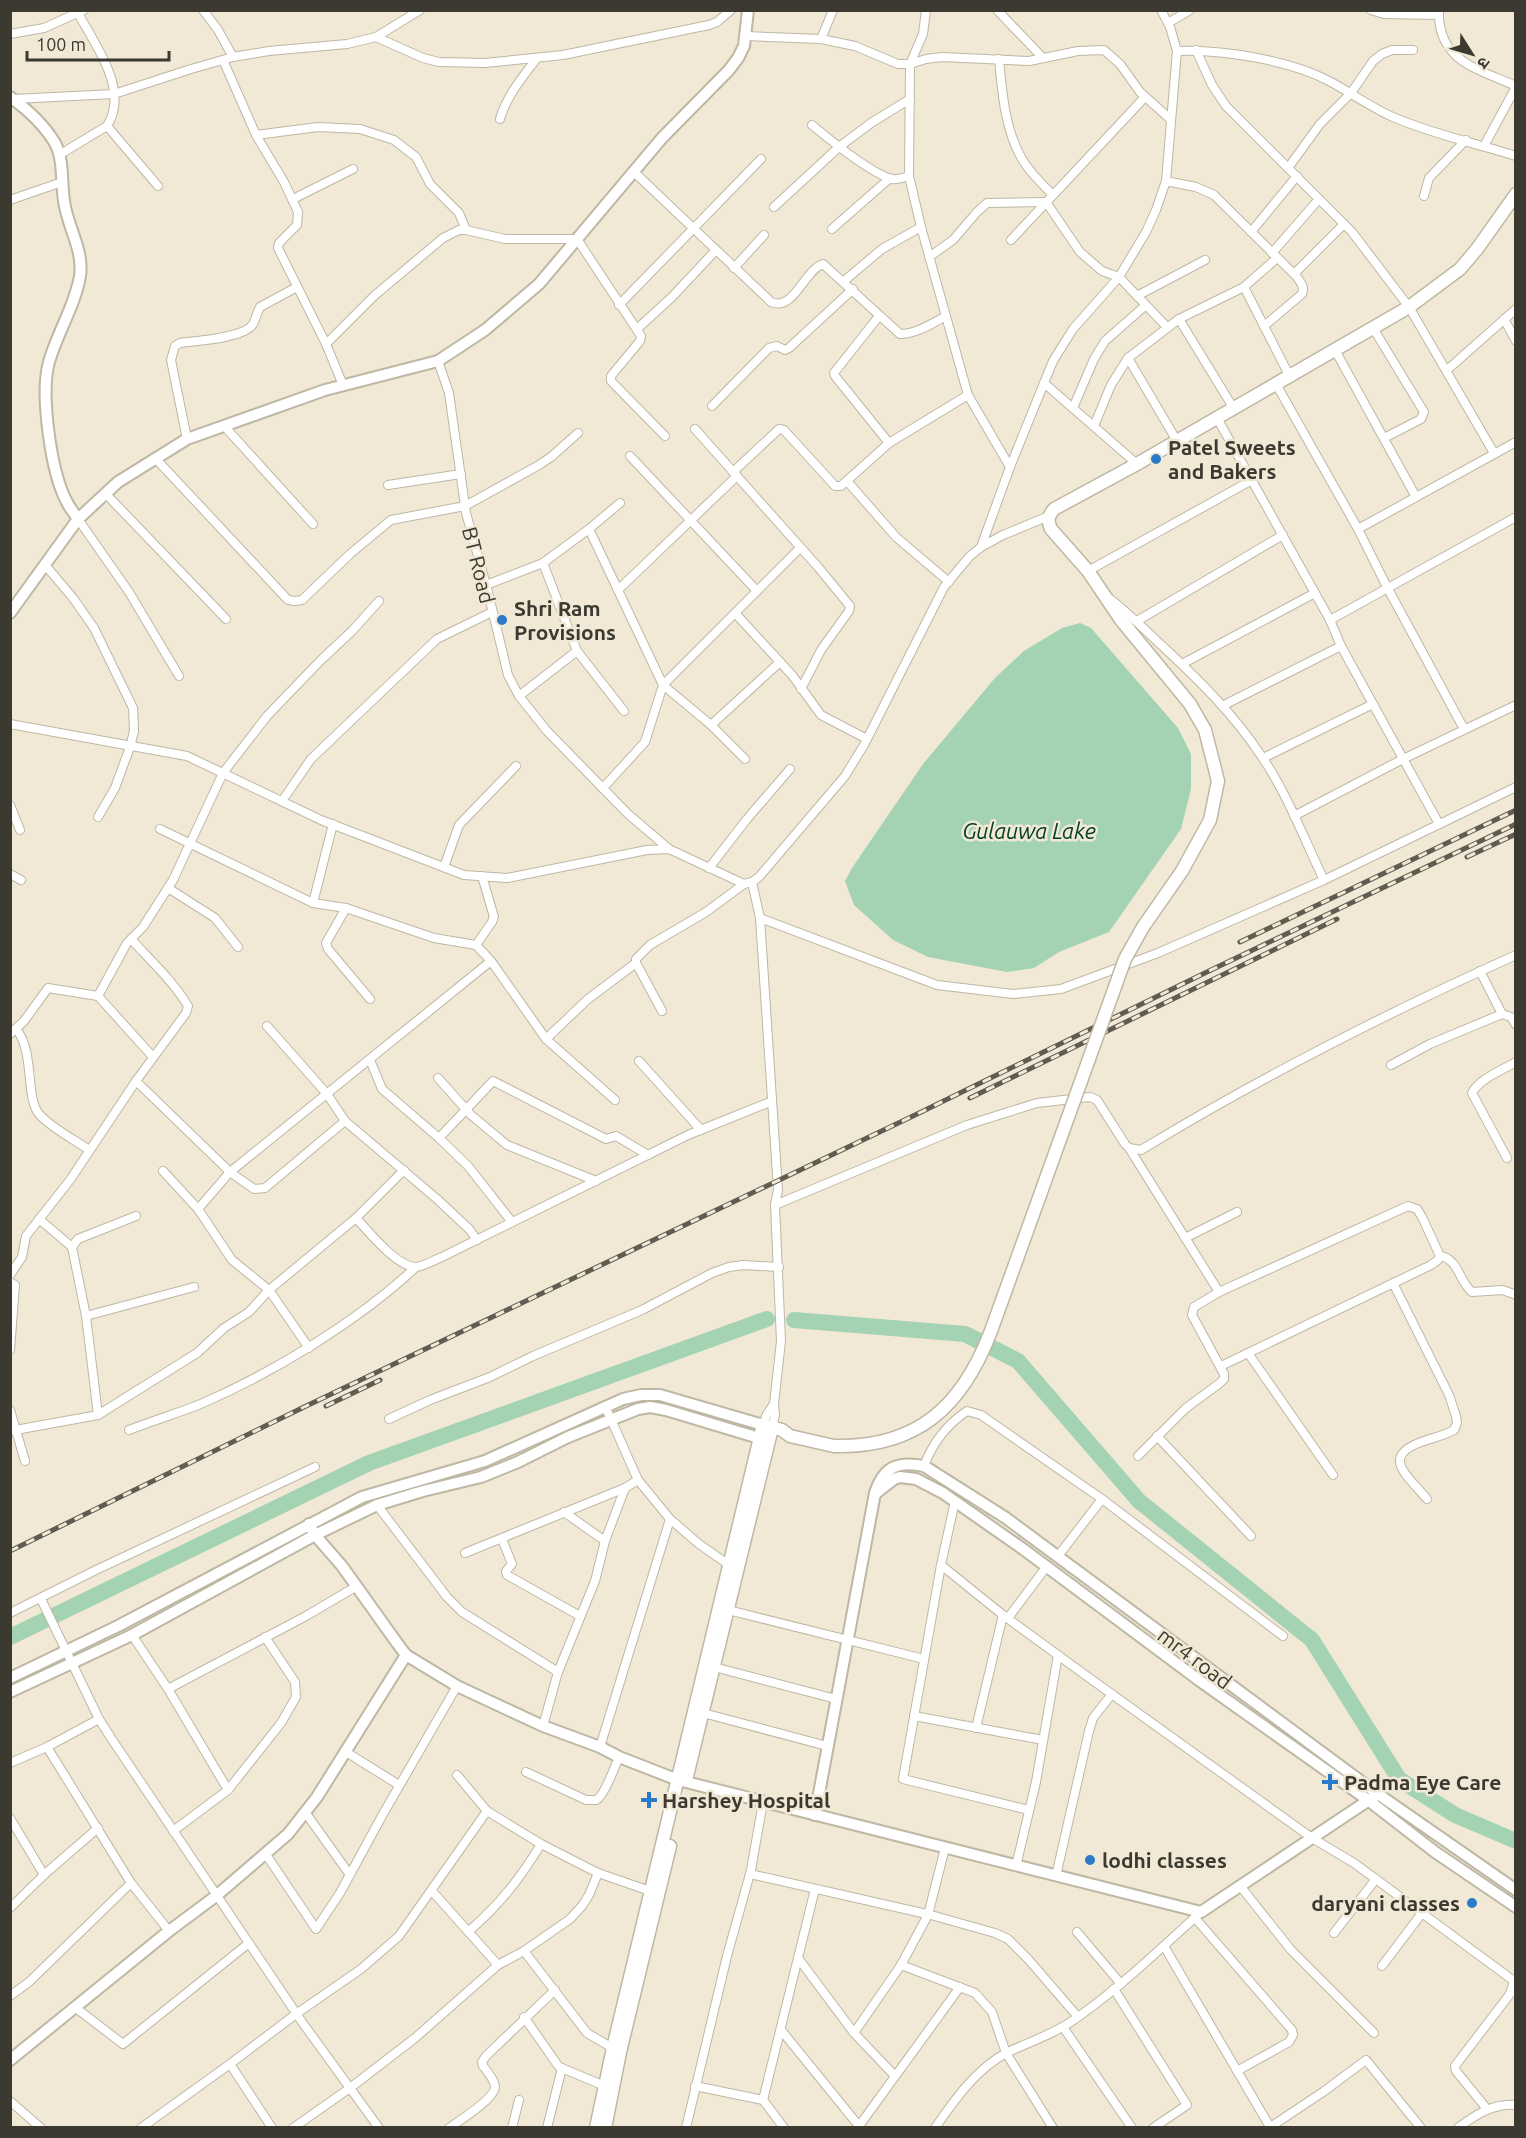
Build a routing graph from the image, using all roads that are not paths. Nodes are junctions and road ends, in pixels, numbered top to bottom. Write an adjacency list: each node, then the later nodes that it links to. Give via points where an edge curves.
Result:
1 (203, 10): 22 (street)
2 (420, 10): 17 (street)
3 (731, 10): 23 (street, via 709,25)
4 (833, 10): 18 (street)
5 (926, 10): 27 (street, via 923,34)
6 (1161, 10): 14 (street)
7 (1190, 10): 14 (street)
8 (1371, 10): 12 (street, via 1384,14)
9 (81, 12): 15 (street, via 44,28); 30 (street, via 112,80)
10 (746, 12): 16 (street)
11 (1002, 12): 24 (street)
12 (1398, 12): 13 (street)
13 (1439, 13): 28 (street, via 1443,41 1449,51)
14 (1168, 23): 21 (street)
15 (10, 34)
16 (746, 36): 18 (street); 47 (street, via 729,70)
17 (376, 37): 22 (street); 23 (street, via 440,62)
18 (821, 39): 27 (street, via 855,46 898,64)
19 (1196, 50): 21 (street); 29 (street, via 1298,67); 45 (street, via 1226,106)
20 (1413, 50): 29 (street, via 1382,54)
21 (1177, 51): 35 (street)
22 (233, 57): 26 (street)
23 (537, 58): 34 (street, via 512,92)
24 (1043, 58): 25 (street); 31 (street, via 1104,50)
25 (999, 59): 27 (street, via 942,57); 55 (street, via 1014,142 1021,159)
26 (223, 60): 30 (street); 38 (street)
27 (910, 64): 33 (street)
28 (1515, 87): 40 (street)
29 (1351, 93): 39 (street, via 1398,119); 45 (street, via 1320,124)
30 (114, 94): 32 (street); 37 (street, via 112,119)
31 (1145, 97): 35 (street); 55 (street)
32 (12, 98): 42 (street, via 45,130)
33 (910, 99): 41 (street); 48 (street)
34 (500, 119)
35 (1170, 119): 51 (street)
36 (812, 125): 41 (street)
37 (107, 126): 42 (street); 53 (street)
38 (256, 135): 57 (street); 66 (street, via 318,127 360,129 394,140 416,157 430,184 459,213)
39 (1466, 140): 40 (street); 56 (street, via 1433,173)
40 (1484, 146): 43 (street)
41 (839, 147): 50 (street); 61 (street)
42 (59, 155): 52 (street)
43 (1515, 156)
44 (761, 159): 64 (street)
45 (1288, 168): 49 (street)
46 (353, 169): 57 (street)
47 (633, 171): 64 (street); 69 (street)
48 (909, 176): 50 (street); 63 (street)
49 (1297, 176): 58 (street); 67 (street)
50 (890, 178): 65 (street)
51 (1166, 181): 67 (street, via 1214,195); 77 (street, via 1146,232)
52 (62, 182): 59 (street); 136 (street, via 81,266 78,285 49,362 45,388 60,486)
53 (158, 186)
54 (1515, 194): 85 (main road, via 1460,269)
55 (1053, 195): 60 (street)
56 (1424, 196)
57 (293, 199): 79 (street, via 297,225 278,248)
58 (1319, 199): 62 (street); 72 (street)
59 (10, 200)
60 (1046, 202): 70 (street); 73 (street, via 987,203 953,240); 77 (street, via 1080,252 1102,271)
61 (774, 207)
62 (1344, 224): 76 (street); 85 (street)
63 (921, 227): 73 (street); 78 (street, via 882,249)
64 (692, 229): 71 (street); 83 (street)
65 (832, 229)
66 (466, 230): 69 (street, via 505,239); 96 (street, via 443,238 374,296)
67 (1251, 232): 72 (street)
68 (764, 235): 75 (street)
69 (577, 239): 83 (street); 99 (street, via 539,284 484,330)
70 (1011, 240)
71 (715, 251): 75 (street); 94 (street)
72 (1275, 255): 76 (street); 80 (street)
73 (929, 257): 88 (street)
74 (1205, 260): 82 (street)
75 (734, 268): 78 (street, via 776,304 787,302 824,264)
76 (1294, 274): 91 (street, via 1304,290 1302,294)
77 (1119, 277): 82 (street); 102 (street, via 1073,329)
78 (844, 281): 81 (street)
79 (297, 287): 96 (street); 116 (street, via 260,307 248,330 175,346 171,360)
80 (1244, 287): 89 (street); 91 (street)
81 (853, 290): 87 (street); 106 (street, via 789,348 769,348)
82 (1137, 296): 84 (street)
83 (619, 305): 94 (street)
84 (1146, 305): 92 (street); 107 (street, via 1105,341)
85 (1409, 307): 93 (main road); 100 (street)
86 (1515, 309): 90 (street)
87 (879, 316): 88 (street, via 893,330 908,334); 119 (street, via 834,373)
88 (946, 316): 105 (street)
89 (1179, 319): 92 (street); 108 (street)
90 (1504, 319): 95 (street); 100 (street)
91 (1264, 326): 101 (street)
92 (1167, 327): 98 (street)
93 (1373, 328): 97 (main road); 115 (street, via 1424,412 1421,419)
94 (637, 329): 114 (street, via 640,341 617,367 611,381)
95 (1515, 341)
96 (326, 344): 104 (street)
97 (1335, 350): 101 (main road); 115 (street)
98 (1128, 358): 110 (street, via 1111,384); 117 (street)
99 (438, 361): 104 (street); 125 (street, BT Road, via 449,393)
100 (1447, 370): 120 (street)
101 (1290, 377): 103 (main road)
102 (1044, 383): 107 (street); 124 (street)
103 (1276, 384): 108 (main road); 140 (street)
104 (343, 385): 111 (street)
105 (968, 395): 119 (street); 124 (street)
106 (712, 406)
107 (1073, 408): 110 (street)
108 (1234, 409): 109 (main road)
109 (1218, 418): 117 (main road); 127 (street)
110 (1094, 426): 123 (street)
111 (225, 427): 116 (street); 138 (street)
112 (695, 429): 126 (street)
113 (578, 433): 133 (street, via 551,457)
114 (665, 436)
115 (1384, 438): 131 (street)
116 (187, 439): 122 (street)
117 (1177, 441): 123 (main road)
118 (1515, 442): 120 (street)
119 (889, 443): 128 (street)
120 (1494, 453): 131 (street)
121 (630, 456): 137 (street)
122 (156, 459): 130 (street); 133 (street, via 288,600 302,600 391,520)
123 (1137, 464): 134 (main road, via 1054,509)
124 (1010, 467): 142 (street)
125 (461, 474): 129 (street); 133 (street, BT Road)
126 (735, 474): 128 (street, via 779,429 788,432 835,486); 137 (street); 143 (street)
127 (1252, 480): 141 (street); 146 (street)
128 (847, 481): 147 (street, via 896,537)
129 (388, 485)
130 (105, 493): 136 (street); 158 (street)
131 (1416, 497): 140 (street)
132 (620, 503): 139 (street)
133 (465, 506): 148 (street, BT Road)
134 (1049, 516): 142 (street); 146 (main road, via 1051,529)
135 (1515, 517): 149 (street)
136 (78, 519): 145 (street); 165 (street, via 129,592)
137 (691, 521): 150 (street); 151 (street)
138 (313, 524)
139 (590, 529): 144 (street); 150 (street)
140 (1358, 529): 149 (street)
141 (1283, 536): 153 (street); 160 (street)
142 (981, 547): 147 (street)
143 (801, 548): 151 (street); 167 (street, via 850,608 821,650)
144 (543, 563): 148 (street); 162 (street)
145 (46, 566): 156 (street); 177 (street, via 94,628 129,695 135,721)
146 (1088, 571): 152 (main road)
147 (949, 582): 176 (street)
148 (486, 585): 155 (street, BT Road)
149 (1387, 587): 159 (street); 175 (street)
150 (618, 590): 166 (street)
151 (757, 591): 157 (street)
152 (1102, 593): 160 (street); 277 (main road, bridge, via 1190,704 1205,730 1218,781 1210,820 1125,959 972,1374 940,1413 888,1442 834,1446)
153 (1315, 593): 159 (street); 164 (street)
154 (379, 601): 183 (street, via 267,716)
155 (492, 612): 168 (street, BT Road, via 508,675); 186 (street, via 437,639 311,759)
156 (10, 613)
157 (735, 613): 163 (street); 166 (street)
158 (226, 619)
159 (1330, 620): 161 (street)
160 (1137, 621): 164 (street)
161 (1341, 646): 169 (street); 171 (street)
162 (577, 651): 168 (street); 172 (street)
163 (780, 663): 167 (street); 174 (street)
164 (1182, 664): 171 (street)
165 (179, 676)
166 (663, 685): 174 (street); 185 (street, via 645,742)
167 (801, 689): 176 (street, via 821,715)
168 (519, 696): 185 (street, BT Road)
169 (1373, 704): 178 (street); 180 (street)
170 (1515, 705): 175 (street)
171 (1222, 706): 178 (street)
172 (624, 711)
173 (10, 724): 177 (street)
174 (711, 725): 179 (street)
175 (1464, 729): 180 (street)
176 (867, 739): 202 (street, via 845,776 759,877)
177 (130, 747): 183 (street, via 187,756); 189 (street, via 115,788)
178 (1263, 758): 188 (street)
179 (745, 759)
180 (1403, 759): 188 (street); 191 (street)
181 (516, 766): 196 (street, via 459,825)
182 (790, 769): 197 (street)
183 (223, 773): 186 (street); 194 (street)
184 (1515, 787): 191 (street)
185 (603, 788): 195 (street, BT Road)
186 (282, 801): 190 (street)
187 (10, 805): 193 (street)
188 (1294, 816): 201 (street)
189 (98, 817)
190 (333, 824): 196 (street); 204 (street)
191 (1439, 824): 201 (street)
192 (160, 829): 194 (street)
193 (20, 830)
194 (190, 843): 203 (street); 204 (street)
195 (669, 849): 197 (street, BT Road); 199 (street, via 507,878)
196 (444, 867): 199 (street, via 464,875)
197 (709, 868): 202 (street, BT Road)
198 (10, 874): 200 (street)
199 (482, 876): 208 (street, via 494,917)
200 (21, 880)
201 (1324, 880): 206 (street, via 1061,989 1013,994 937,985)
202 (748, 883): 206 (street); 212 (street, via 640,952)
203 (168, 888): 207 (street); 209 (street, via 215,918)
204 (313, 903): 205 (street)
205 (346, 908): 208 (street, via 434,938); 215 (street, via 326,944)
206 (760, 918): 231 (street)
207 (131, 939): 214 (street); 222 (street, via 188,1006)
208 (476, 945): 211 (street)
209 (238, 947)
210 (1515, 955): 213 (street)
211 (491, 961): 221 (street); 223 (street)
212 (636, 963): 216 (street); 221 (street, via 588,999)
213 (1480, 971): 217 (street); 236 (street, via 1302,1058 1141,1150)
214 (98, 996): 220 (street, via 48,988); 222 (street)
215 (370, 999)
216 (662, 1011)
217 (1502, 1014): 218 (street); 226 (street)
218 (1515, 1025)
219 (267, 1026): 229 (street)
220 (13, 1032): 237 (street, via 21,1035 31,1073 33,1102 39,1114)
221 (546, 1039): 230 (street)
222 (153, 1057): 228 (street)
223 (370, 1060): 229 (street); 235 (street, via 382,1089)
224 (639, 1060): 234 (street)
225 (1515, 1062): 239 (street, via 1480,1083 1472,1093)
226 (1391, 1065)
227 (438, 1078): 232 (street)
228 (136, 1081): 237 (street); 242 (street)
229 (327, 1094): 233 (street); 242 (street)
230 (615, 1100)
231 (770, 1102): 234 (street); 244 (street)
232 (467, 1110): 235 (street); 238 (street, via 493,1081 606,1139 616,1136); 243 (street, via 507,1145)
233 (345, 1121): 240 (street); 242 (street, via 265,1188 255,1189)
234 (701, 1130): 238 (street)
235 (440, 1138): 250 (street, via 468,1166)
236 (1129, 1148): 244 (street, via 1097,1100 1090,1097 1037,1103 967,1125); 251 (street)
237 (89, 1150): 249 (street)
238 (648, 1155): 243 (street)
239 (1507, 1158)
240 (404, 1170): 248 (street); 252 (street)
241 (163, 1171): 245 (street)
242 (230, 1172): 245 (street)
243 (596, 1181): 250 (street)
244 (775, 1204): 256 (street)
245 (198, 1209): 261 (street, via 232,1260)
246 (1238, 1212): 251 (street)
247 (136, 1216): 253 (street, via 78,1239)
248 (356, 1218): 255 (street, via 385,1249); 261 (street)
249 (39, 1219): 253 (street); 257 (street, via 26,1236 22,1257)
250 (512, 1222): 252 (street)
251 (1185, 1238): 262 (street)
252 (477, 1240): 255 (street)
253 (72, 1247): 264 (street)
254 (1440, 1256): 259 (street, via 1431,1265); 262 (street, via 1417,1209 1408,1206); 263 (street, via 1452,1262 1472,1292 1503,1290)
255 (416, 1267): 265 (street)
256 (778, 1267): 272 (street, via 743,1265 712,1273 642,1310); 274 (street, via 782,1341 775,1415)
257 (10, 1275)
258 (10, 1282): 266 (street, via 15,1285)
259 (1393, 1283): 267 (street); 289 (street, via 1456,1416 1454,1430 1414,1445 1399,1458 1399,1464)
260 (194, 1287): 264 (street)
261 (269, 1290): 265 (street); 271 (street, via 249,1312 197,1353)
262 (1219, 1292): 268 (street, via 1194,1307 1192,1315)
263 (1515, 1294)
264 (87, 1316): 271 (street)
265 (309, 1348): 275 (street, via 201,1403)
266 (10, 1350)
267 (1248, 1353): 268 (street); 284 (street)
268 (1221, 1366): 278 (street, via 1224,1379)
269 (605, 1406): 273 (street); 274 (street, via 641,1395 660,1395); 294 (street, via 485,1461 362,1497)
270 (10, 1410): 276 (street)
271 (98, 1415): 276 (street)
272 (388, 1419)
273 (612, 1421): 279 (street, via 650,1407); 285 (street); 291 (street, via 481,1477)
274 (768, 1426): 277 (main road); 279 (main road)
275 (129, 1430)
276 (13, 1431): 281 (street)
277 (790, 1436): 279 (main road, via 779,1441)
278 (1157, 1436): 280 (street); 296 (street)
279 (764, 1440): 301 (main road); 305 (main road)
280 (1138, 1456)
281 (25, 1461)
282 (924, 1466): 287 (street, via 898,1465 885,1473); 288 (street, via 939,1437 967,1411 997,1425); 300 (street, mr4 road)
283 (315, 1467): 306 (street)
284 (1333, 1475)
285 (638, 1480): 286 (street); 293 (street)
286 (625, 1488): 292 (street); 298 (street)
287 (875, 1493): 290 (street, mr4 road, via 894,1479 907,1477); 314 (street)
288 (1102, 1499): 300 (street); 312 (street)
289 (1427, 1499)
290 (955, 1501): 302 (street); 303 (street, mr4 road)
291 (377, 1505): 295 (street); 321 (street, via 462,1612)
292 (564, 1512): 297 (street); 298 (street)
293 (670, 1519): 301 (street); 336 (street)
294 (309, 1524): 295 (street); 315 (street)
295 (315, 1535): 304 (street); 311 (street)
296 (1251, 1536)
297 (502, 1539): 299 (street); 309 (street, via 512,1564 507,1575)
298 (605, 1541): 309 (street, via 595,1581)
299 (465, 1553)
300 (1058, 1556): 345 (street, mr4 road)
301 (729, 1565): 305 (main road)
302 (941, 1565): 310 (street); 318 (street)
303 (1047, 1566): 310 (street); 345 (street, mr4 road, via 1200,1681)
304 (357, 1586): 313 (street); 316 (street)
305 (728, 1590): 307 (main road); 342 (main road)
306 (40, 1599): 308 (street); 315 (street)
307 (728, 1610): 314 (street); 320 (main road)
308 (10, 1613)
309 (580, 1616): 321 (street)
310 (1006, 1617): 317 (street); 332 (street)
311 (132, 1635): 319 (street); 324 (street)
312 (1283, 1636)
313 (265, 1637): 324 (street); 344 (street, via 295,1682 296,1697)
314 (847, 1641): 318 (street); 327 (street)
315 (66, 1652): 319 (street); 322 (street)
316 (406, 1655): 323 (street); 337 (street)
317 (1058, 1655): 326 (street); 333 (street)
318 (924, 1659): 329 (street)
319 (73, 1664): 325 (street); 330 (street)
320 (714, 1667): 327 (street); 328 (main road)
321 (558, 1672): 331 (street)
322 (10, 1678)
323 (457, 1686): 331 (street); 343 (street)
324 (168, 1689): 344 (street)
325 (10, 1692)
326 (1112, 1694): 354 (street); 363 (street, via 1093,1718 1089,1731)
327 (836, 1699): 334 (street)
328 (703, 1713): 334 (street); 342 (main road)
329 (914, 1716): 332 (street); 347 (street, via 903,1779)
330 (99, 1719): 335 (street); 353 (street)
331 (543, 1726): 336 (street)
332 (976, 1728): 333 (street)
333 (1043, 1740): 347 (street)
334 (827, 1746): 350 (street)
335 (47, 1747): 339 (street); 352 (street)
336 (600, 1747): 338 (street)
337 (346, 1752): 343 (street); 349 (street)
338 (620, 1757): 340 (street, via 604,1791 594,1800); 342 (street)
339 (10, 1763)
340 (526, 1773)
341 (457, 1775): 348 (street)
342 (682, 1781): 346 (street); 370 (main road); 400 (main road)
343 (399, 1785): 362 (street)
344 (228, 1790): 353 (street)
345 (1373, 1797): 354 (street); 368 (street, mr4 road); 372 (street, mr4 road, via 1435,1852)
346 (763, 1802): 350 (street); 360 (street)
347 (1029, 1810): 358 (street)
348 (488, 1811): 355 (street); 369 (street)
349 (305, 1812): 357 (street, via 288,1834); 362 (street)
350 (814, 1815): 356 (street)
351 (10, 1818): 361 (street)
352 (98, 1828): 361 (street); 365 (street)
353 (173, 1831): 371 (street)
354 (1312, 1838): 364 (street); 366 (street)
355 (540, 1844): 359 (street); 378 (street, via 525,1871 494,1909)
356 (945, 1848): 358 (street); 375 (street)
357 (265, 1853): 362 (street, via 316,1929); 371 (street)
358 (1016, 1866): 363 (street)
359 (598, 1873): 370 (street); 383 (street, via 582,1906 570,1919)
360 (750, 1874): 367 (street); 408 (street)
361 (44, 1875): 373 (street)
362 (350, 1875)
363 (1056, 1876): 376 (street)
364 (1376, 1879): 374 (street); 380 (street)
365 (131, 1882): 377 (street); 391 (street)
366 (1241, 1887): 376 (street); 399 (street, via 1291,1950)
367 (816, 1889): 375 (street); 384 (street)
368 (1515, 1890)
369 (432, 1891): 378 (street); 393 (street, via 399,1936 361,1970)
370 (650, 1891): 400 (main road)
371 (216, 1896): 377 (street); 381 (street)
372 (1515, 1907)
373 (10, 1908)
374 (1422, 1913): 387 (street); 414 (street, via 1514,1981 1510,1994 1455,2066)
375 (928, 1915): 386 (street); 395 (street, via 1008,1939)
376 (1198, 1915): 382 (street); 405 (street, via 1292,2030 1289,2042)
377 (169, 1931): 392 (street)
378 (469, 1931): 385 (street)
379 (1077, 1932): 388 (street)
380 (1334, 1933)
381 (249, 1943): 392 (street, via 123,2044); 393 (street)
382 (1164, 1946): 388 (street); 405 (street)
383 (524, 1951): 385 (street); 390 (street)
384 (798, 1958): 397 (street); 398 (street)
385 (498, 1965): 409 (street)
386 (901, 1965): 389 (street); 398 (street)
387 (1382, 1966)
388 (1118, 1986): 395 (street); 430 (street, via 1187,2105)
389 (960, 1987): 401 (street, via 975,1993 992,2012); 406 (street)
390 (555, 1990): 394 (street); 400 (street, via 587,2033)
391 (10, 1996)
392 (76, 2008): 402 (street)
393 (296, 2014): 403 (street); 409 (street)
394 (524, 2017): 404 (street); 420 (street, via 482,2062 495,2085 494,2092)
395 (1078, 2018): 396 (street)
396 (1063, 2027): 401 (street); 429 (street)
397 (781, 2030): 406 (street, via 859,2126); 411 (street)
398 (855, 2033): 406 (street)
399 (1374, 2033)
400 (616, 2050): 407 (main road); 424 (main road)
401 (1006, 2053): 427 (street, via 980,2071); 428 (street)
402 (10, 2060)
403 (230, 2064): 416 (street); 417 (street)
404 (562, 2068): 407 (street); 422 (street)
405 (1237, 2071): 431 (street)
406 (895, 2076)
407 (605, 2086): 423 (main road)
408 (695, 2086): 411 (street); 425 (street)
409 (350, 2088): 418 (street); 419 (street)
410 (519, 2100): 421 (street)
411 (763, 2100): 426 (street)
412 (10, 2101): 415 (street)
413 (1515, 2105): 414 (street)
414 (1487, 2109): 433 (street)
415 (41, 2127)
416 (141, 2127)
417 (272, 2127)
418 (292, 2127)
419 (379, 2127)
420 (449, 2127)
421 (512, 2127)
422 (547, 2127)
423 (596, 2127)
424 (605, 2127)
425 (686, 2127)
426 (783, 2127)
427 (935, 2127)
428 (1053, 2127)
429 (1132, 2127)
430 (1153, 2127)
431 (1269, 2127): 432 (street, via 1366,2060)
432 (1421, 2127)
433 (1458, 2127)

